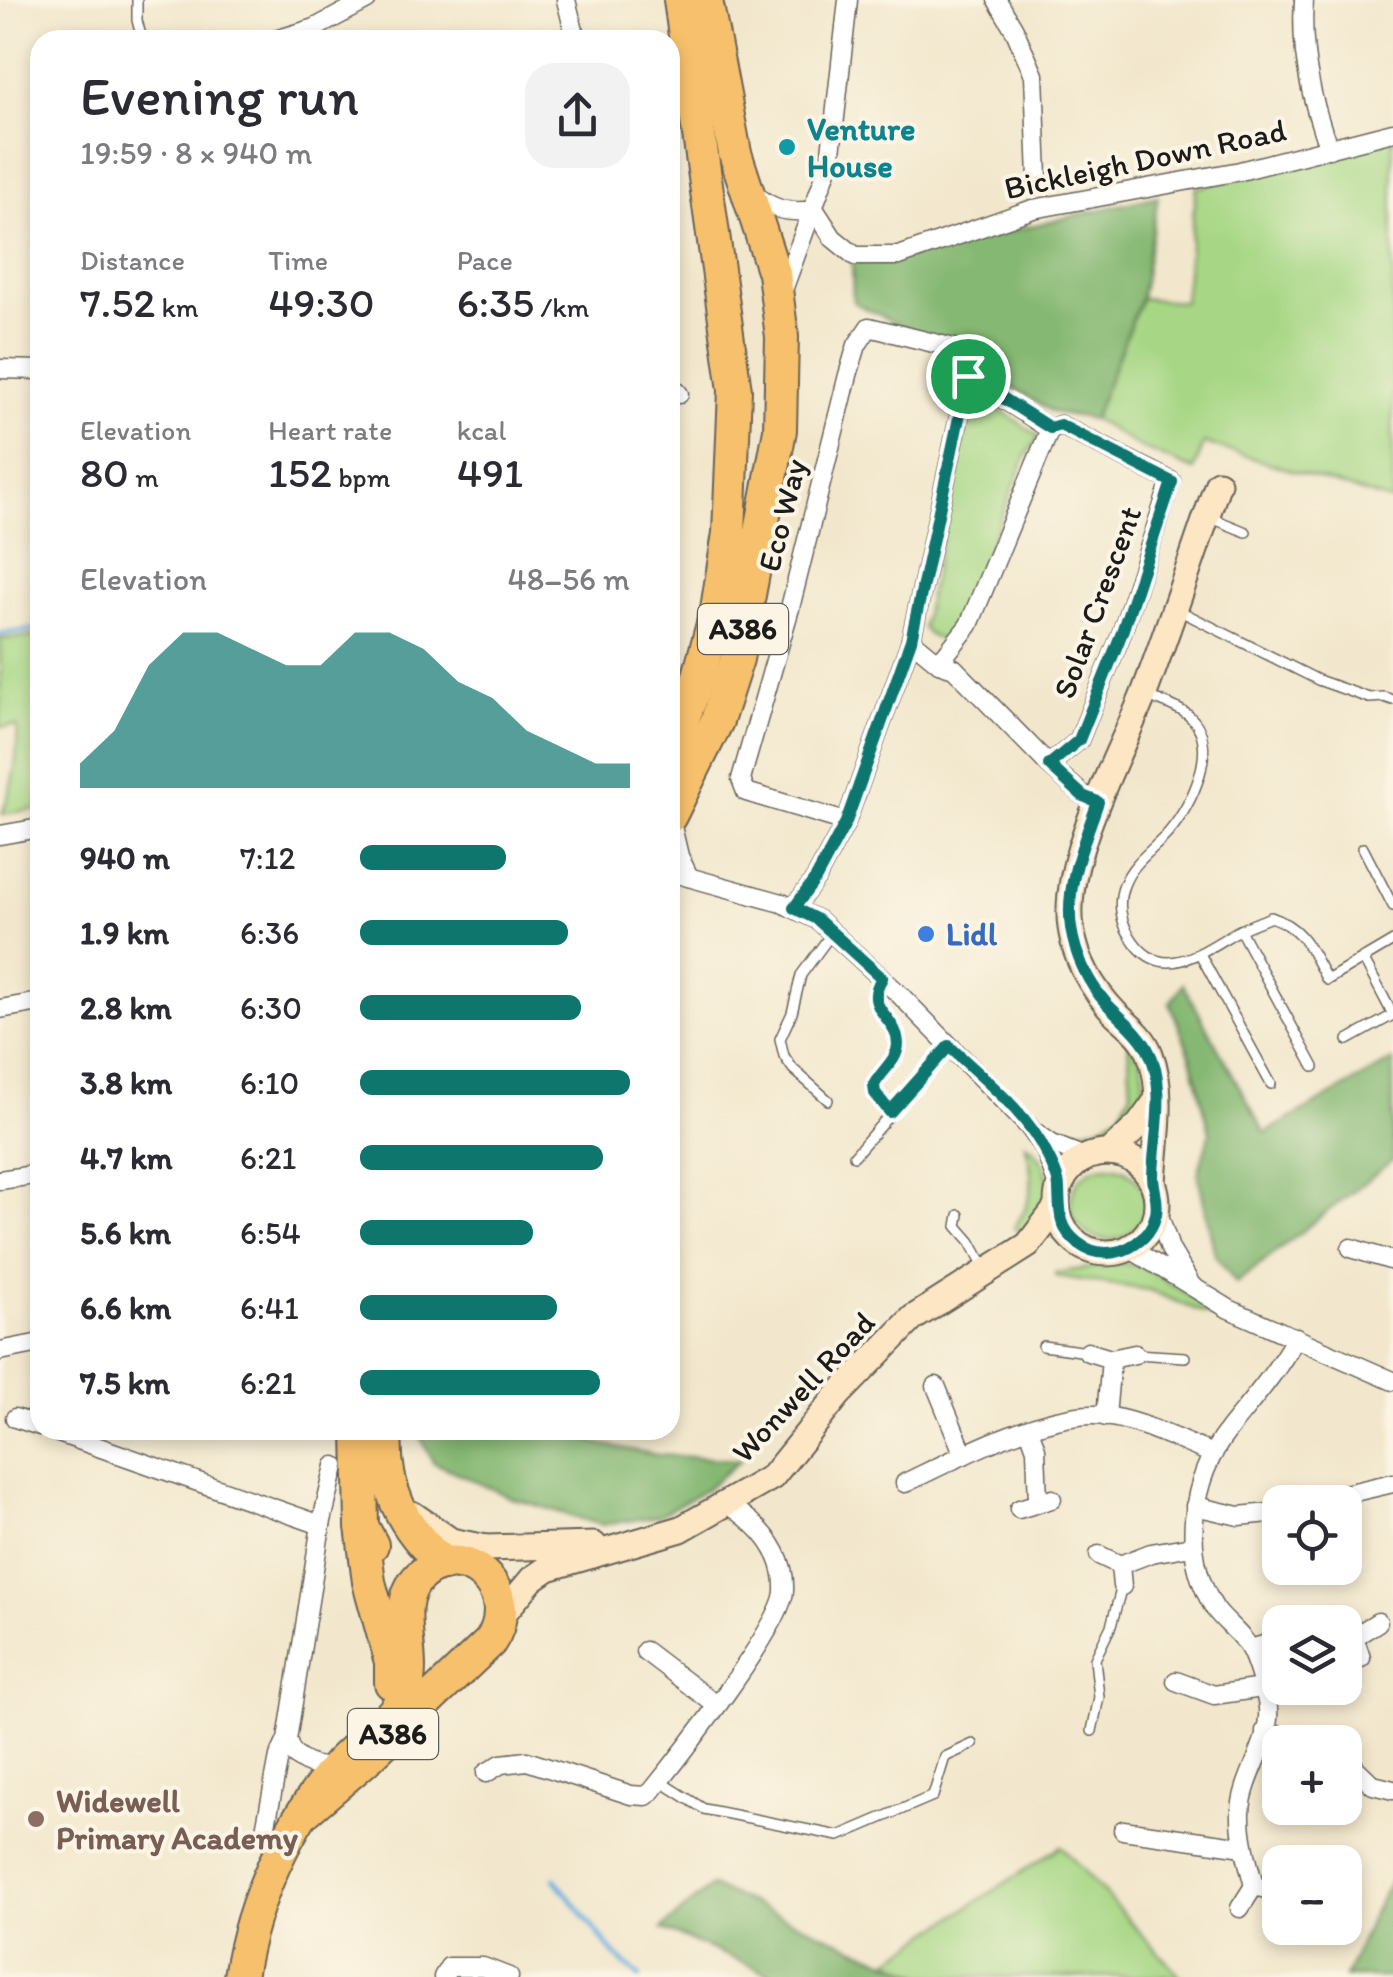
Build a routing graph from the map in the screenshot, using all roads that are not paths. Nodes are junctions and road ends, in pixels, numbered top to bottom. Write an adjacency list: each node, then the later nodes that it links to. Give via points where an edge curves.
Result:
1 (137, 0): 9 (lane)
2 (367, 0): 10 (street)
3 (566, 0): 11 (street)
4 (676, 0): 30 (highway, A386, via 735,390 729,533 717,608)
5 (706, 0): 15 (highway, A386)
6 (848, 0): 16 (street, via 830,162)
7 (997, 0): 14 (street, via 1034,76)
8 (1304, 0): 13 (street, via 1307,68)
9 (139, 30)
10 (324, 30)
11 (574, 30)
12 (1393, 132): 13 (street, Bickleigh Down Road)
13 (1329, 149): 16 (street, Bickleigh Down Road, via 1033,209 899,256 855,256 832,238)
14 (1038, 178)
15 (745, 184): 16 (street, via 782,212); 17 (highway, A386, via 774,273)
16 (814, 210): 17 (street, via 784,282)
17 (779, 315): 32 (highway, A386, via 780,430 737,659 718,720)
18 (0, 369): 20 (street)
19 (968, 369): 21 (street); 26 (street); 34 (street, Eco Way, via 954,348 870,327 848,375 741,779 746,792)
20 (30, 370)
21 (1050, 428): 27 (street, via 968,625); 31 (street, Solar Crescent, via 1060,425 1172,482 1079,740)
22 (1218, 483): 23 (street)
23 (1206, 516): 24 (lane); 25 (street)
24 (1246, 532)
25 (1175, 608): 28 (street); 29 (lane, via 1318,680)
26 (911, 640): 27 (street); 34 (street)
27 (939, 663): 31 (street, via 954,668)
28 (1144, 693): 33 (street); 44 (lane, via 1188,714 1199,728 1202,761 1171,830 1123,886 1124,926 1150,957 1183,962)
29 (1393, 700)
30 (680, 726)
31 (1049, 765): 33 (street)
32 (680, 797)
33 (1098, 802): 55 (street, via 1077,859 1071,928 1089,980 1149,1051)
34 (846, 822): 40 (street)
35 (30, 830): 36 (street)
36 (0, 834)
37 (1362, 848): 39 (lane)
38 (680, 878): 40 (street)
39 (1393, 906)
40 (794, 908): 42 (street)
41 (1240, 930): 44 (lane); 45 (lane, via 1271,917 1289,924 1327,980); 52 (lane)
42 (832, 933): 46 (street); 54 (lane, via 800,975 780,1039 793,1069)
43 (1393, 941): 45 (lane)
44 (1200, 954): 53 (lane)
45 (1362, 958): 49 (lane)
46 (882, 978): 51 (street); 56 (lane, via 876,1005 898,1046 874,1085)
47 (30, 1004): 48 (street)
48 (0, 1009)
49 (1393, 1015): 50 (lane)
50 (1348, 1040)
51 (949, 1046): 56 (lane); 57 (street)
52 (1314, 1067)
53 (1270, 1084)
54 (828, 1100)
55 (1157, 1100): 59 (street, via 1139,1124); 62 (street)
56 (890, 1112): 58 (lane)
57 (1030, 1127): 59 (street, via 1052,1144); 63 (street)
58 (854, 1156)
59 (1098, 1156): 62 (street, via 1135,1162); 63 (street, via 1068,1172)
60 (30, 1176): 61 (street)
61 (0, 1180)
62 (1153, 1183): 64 (street)
63 (1058, 1198): 66 (street, via 1064,1228 1078,1244 1099,1252); 69 (street, Wonwell Road, via 1028,1244)
64 (1157, 1210): 66 (street, via 1148,1233); 70 (street)
65 (959, 1216): 69 (lane, via 957,1226 971,1242)
66 (1128, 1248): 70 (street)
67 (1351, 1248): 68 (street)
68 (1393, 1261)
69 (981, 1277): 95 (street, Wonwell Road, via 913,1318 839,1394 772,1478)
70 (1190, 1284): 71 (street, via 1229,1309)
71 (1296, 1336): 79 (street); 88 (street)
72 (30, 1345): 74 (street)
73 (1042, 1346): 75 (lane)
74 (0, 1351)
75 (1088, 1352): 78 (street)
76 (1135, 1354): 77 (lane); 78 (street)
77 (1185, 1357)
78 (1111, 1359): 81 (street)
79 (1393, 1381)
80 (936, 1386): 89 (street)
81 (1106, 1417): 84 (street); 88 (street)
82 (15, 1418): 83 (street)
83 (30, 1423)
84 (1029, 1429): 89 (street); 97 (street, via 1045,1501)
85 (82, 1440): 99 (street)
86 (360, 1440): 100 (highway, A386)
87 (385, 1440): 94 (highway)
88 (1213, 1454): 96 (street)
89 (964, 1455): 91 (street)
90 (335, 1466): 99 (street)
91 (905, 1483)
92 (1393, 1483): 93 (street)
93 (1362, 1490)
94 (392, 1491): 103 (street, via 432,1531); 105 (highway, via 408,1528)
95 (729, 1505): 101 (street, Wonwell Road); 117 (street, via 771,1543 783,1568 784,1596 768,1632)
96 (1195, 1506): 98 (street); 102 (street)
97 (1019, 1508)
98 (1262, 1514)
99 (323, 1516): 100 (street); 120 (street)
100 (362, 1522): 110 (highway, A386); 118 (highway, A386, via 391,1662 389,1703)
101 (624, 1546): 103 (street, Wonwell Road); 108 (street, Wonwell Road, via 548,1568)
102 (1192, 1546): 106 (street); 113 (street, via 1215,1608)
103 (486, 1548): 105 (street, Wonwell Road)
104 (1099, 1555): 106 (street)
105 (449, 1564): 108 (highway, via 473,1568 489,1580); 110 (highway, via 426,1571 412,1585)
106 (1120, 1565): 107 (street)
107 (1122, 1586): 119 (lane, via 1095,1659 1099,1696)
108 (501, 1616): 130 (highway, A386, via 496,1634)
109 (1378, 1622): 111 (street)
110 (407, 1624): 118 (highway, A386, via 405,1694)
111 (1362, 1630)
112 (1262, 1646): 113 (street)
113 (1250, 1650): 116 (street)
114 (645, 1651): 117 (street)
115 (1176, 1680): 116 (street, via 1214,1694)
116 (1262, 1688)
117 (716, 1705): 126 (street)
118 (379, 1724): 123 (highway, A386)
119 (1092, 1731)
120 (287, 1740): 123 (street, via 303,1760); 132 (street)
121 (973, 1744): 126 (lane, via 945,1757 933,1796 839,1836 704,1809)
122 (1262, 1744): 133 (street, via 1241,1809)
123 (336, 1767): 130 (highway, A386)
124 (486, 1773): 126 (street, via 527,1761 646,1796)
125 (1362, 1775): 127 (street)
126 (660, 1781)
127 (1373, 1786): 128 (street); 129 (street)
128 (1393, 1790)
129 (1365, 1804)
130 (307, 1810): 137 (highway, A386, via 254,1911)
131 (1124, 1830): 133 (street)
132 (264, 1835)
133 (1244, 1846): 134 (street)
134 (1254, 1886): 135 (street); 136 (street)
135 (1262, 1888)
136 (1240, 1908)
137 (240, 1977)
138 (443, 1977): 139 (street, via 450,1967 483,1967)
139 (510, 1977)

